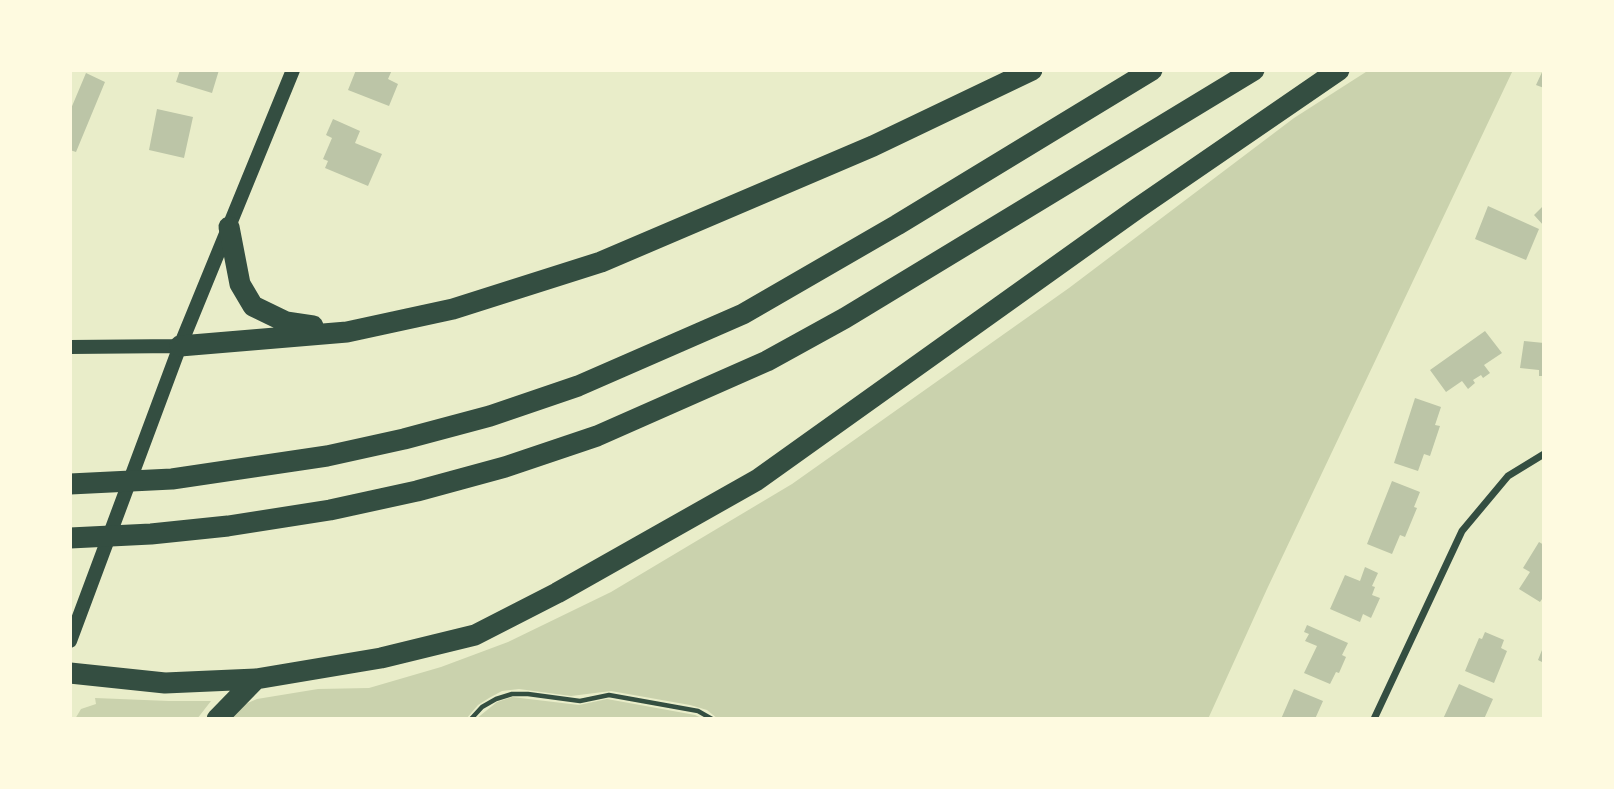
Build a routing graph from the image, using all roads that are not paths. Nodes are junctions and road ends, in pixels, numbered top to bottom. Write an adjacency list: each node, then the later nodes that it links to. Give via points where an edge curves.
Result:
1 (293, 70): 6 (main road)
2 (1032, 70): 7 (highway, via 873,146 601,262 453,310)
3 (1152, 70): 11 (highway, via 818,272 743,313 578,386 490,416 340,453 172,479)
4 (1254, 70): 12 (highway, via 845,318 766,361 597,436 493,470 330,510 228,526)
5 (1339, 70): 15 (highway, via 757,480 557,593 475,635 381,658)
6 (229, 227): 7 (highway, via 240,284 253,306 286,322); 8 (main road)
7 (346, 332): 8 (highway)
8 (180, 346): 9 (main road); 13 (main road)
9 (70, 347)
10 (1544, 454): 17 (street, via 1508,476 1462,531)
11 (70, 485)
12 (70, 538)
13 (70, 642)
14 (70, 673): 15 (highway, via 165,683)
15 (256, 679): 16 (highway)
16 (217, 719)
17 (1374, 719)

